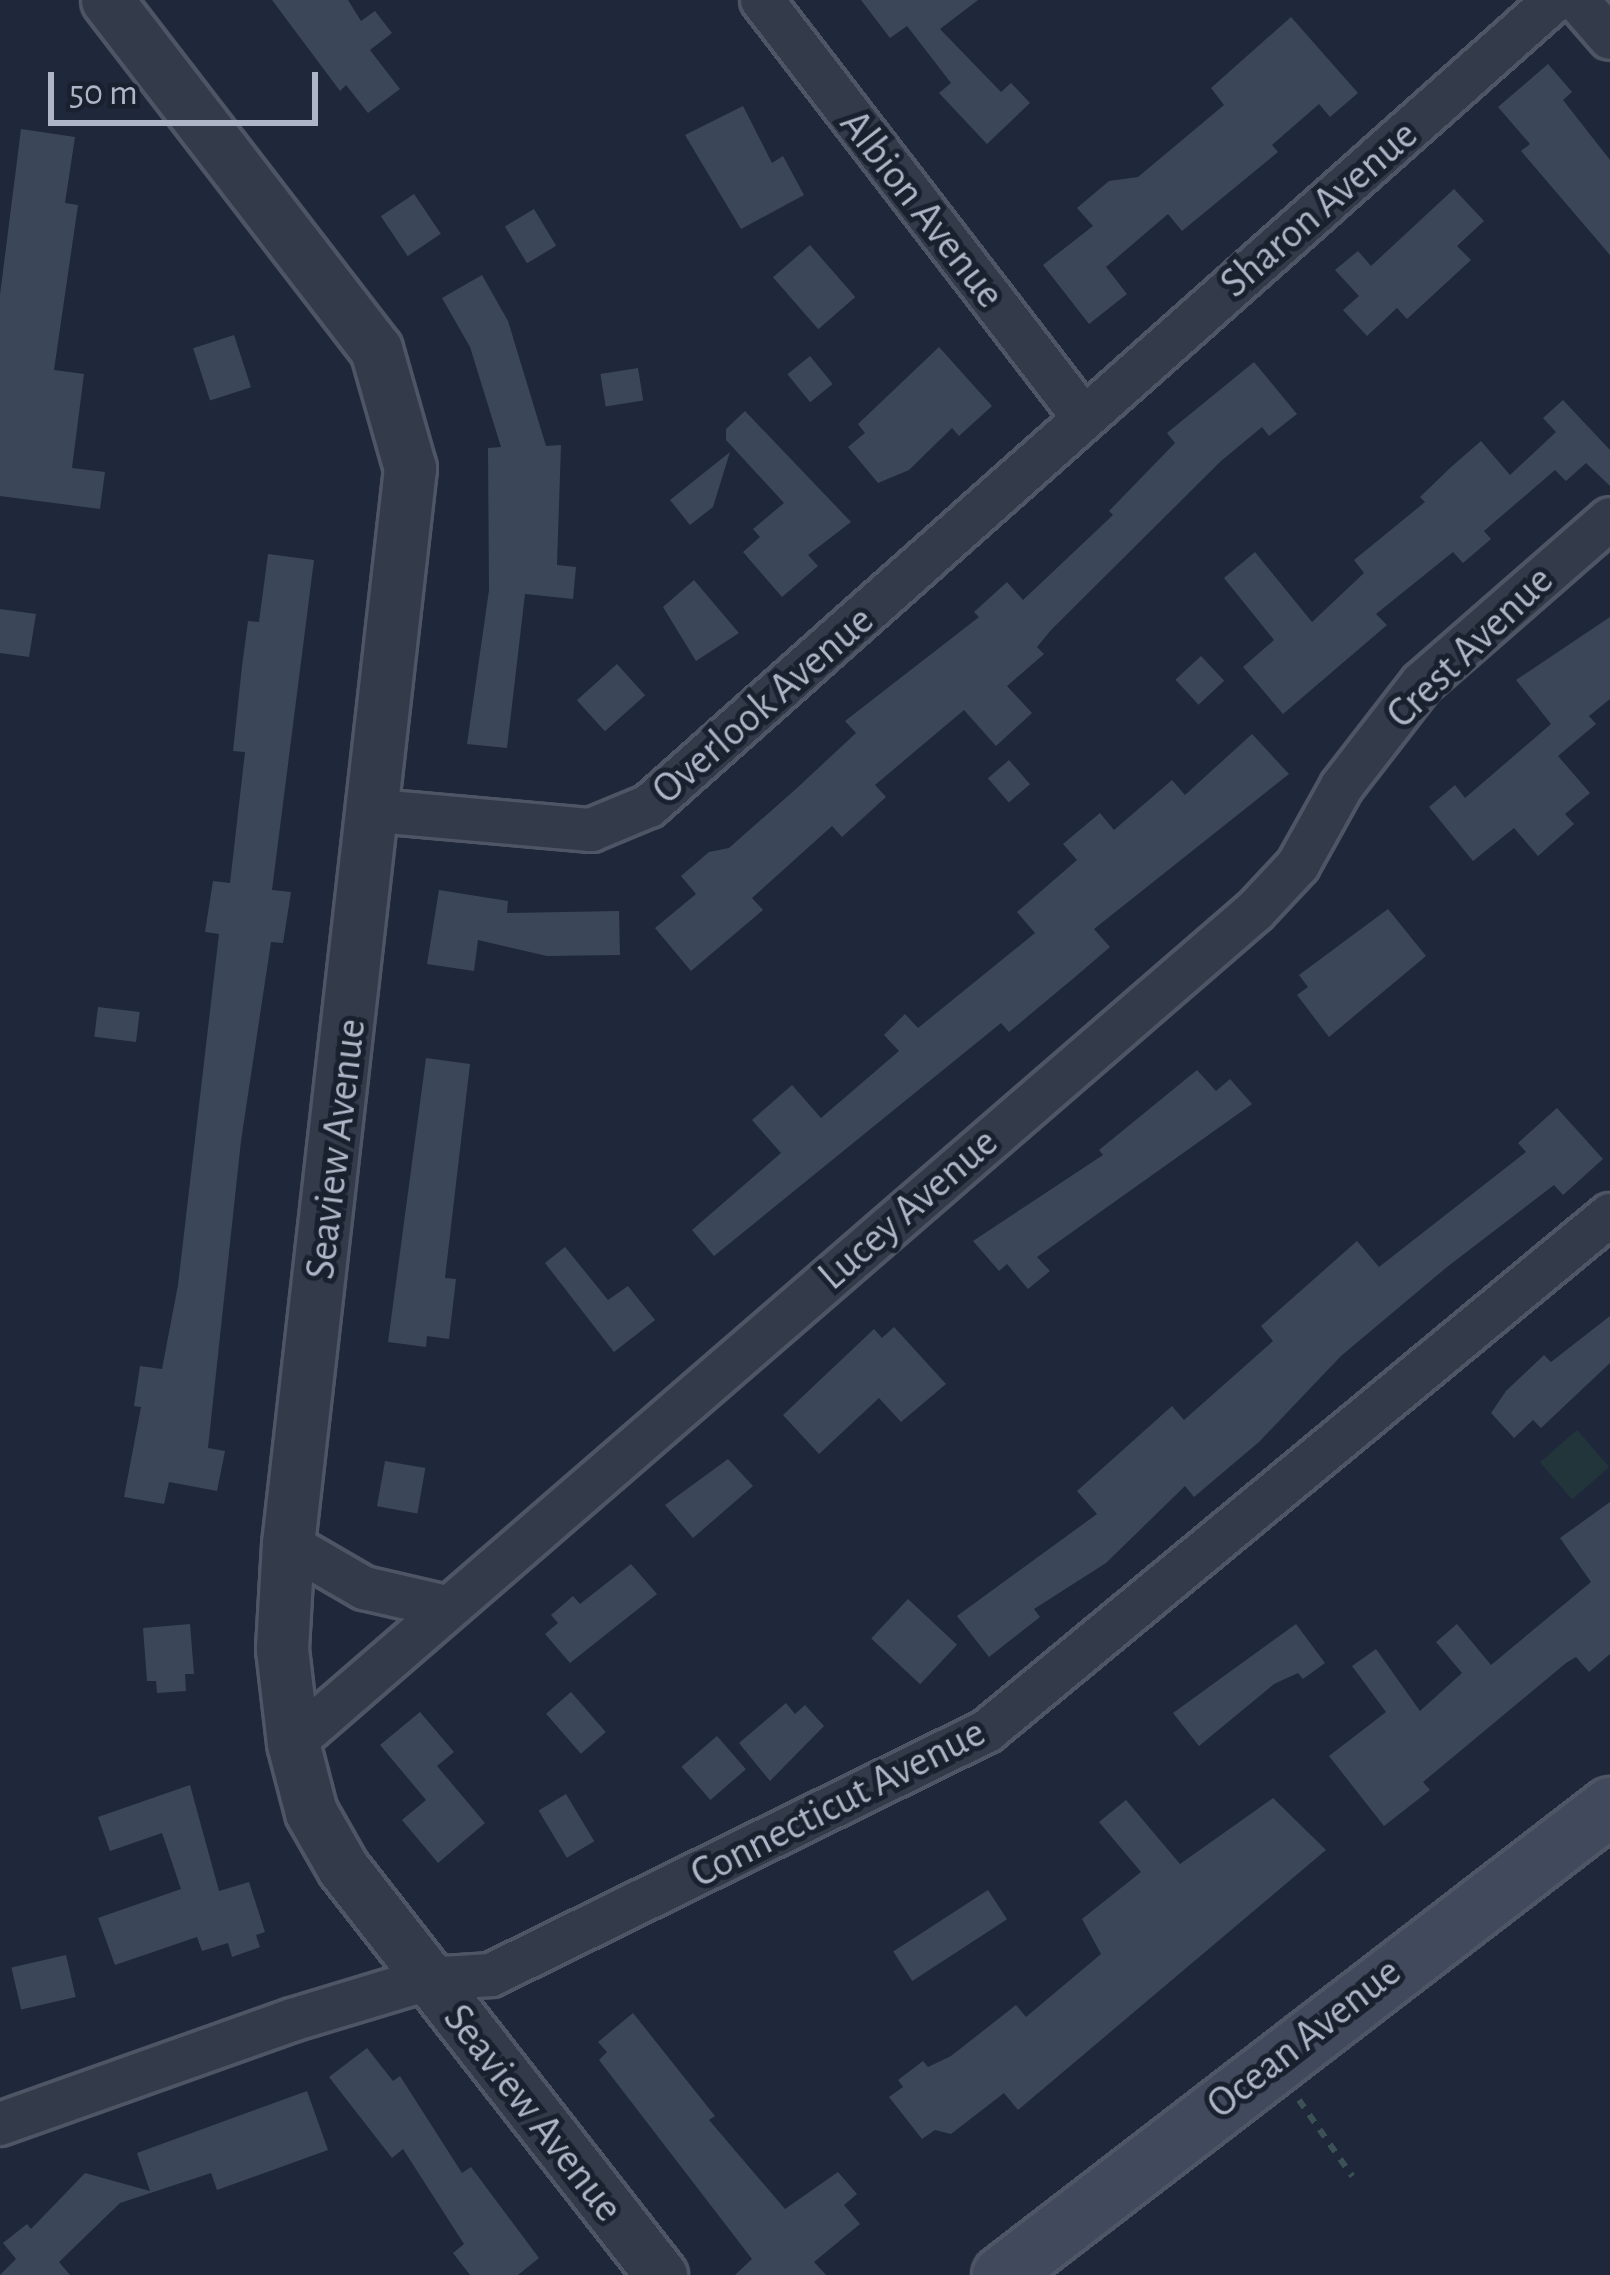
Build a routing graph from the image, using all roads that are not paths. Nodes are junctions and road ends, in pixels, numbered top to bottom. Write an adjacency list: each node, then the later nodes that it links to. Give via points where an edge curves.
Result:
1 (107, 0): 9 (street, Seaview Avenue, via 340,296 395,396 411,502)
2 (761, 0): 6 (street, Albion Avenue)
3 (1556, 0): 6 (street, Sharon Avenue)
4 (1577, 0): 5 (street)
5 (1610, 38)
6 (1083, 417): 9 (street, Overlook Avenue, via 684,781 634,814 591,830 554,830)
7 (1610, 519): 8 (street, Crest Avenue, via 1422,683)
8 (1342, 786): 12 (street, Lucey Avenue, via 1298,865 1255,911)
9 (377, 811): 11 (street, Seaview Avenue)
10 (1610, 1215): 15 (street, Connecticut Avenue, via 987,1731 491,1976)
11 (288, 1544): 12 (street, via 364,1588); 13 (street, Seaview Avenue, via 282,1648)
12 (446, 1607): 13 (street, Lucey Avenue)
13 (293, 1743): 15 (street, Seaview Avenue, via 319,1828)
14 (1610, 1806): 18 (main road, Ocean Avenue)
15 (428, 1979): 16 (street, Connecticut Avenue); 17 (street, Seaview Avenue)
16 (0, 2124)
17 (661, 2275)
18 (1000, 2275)

